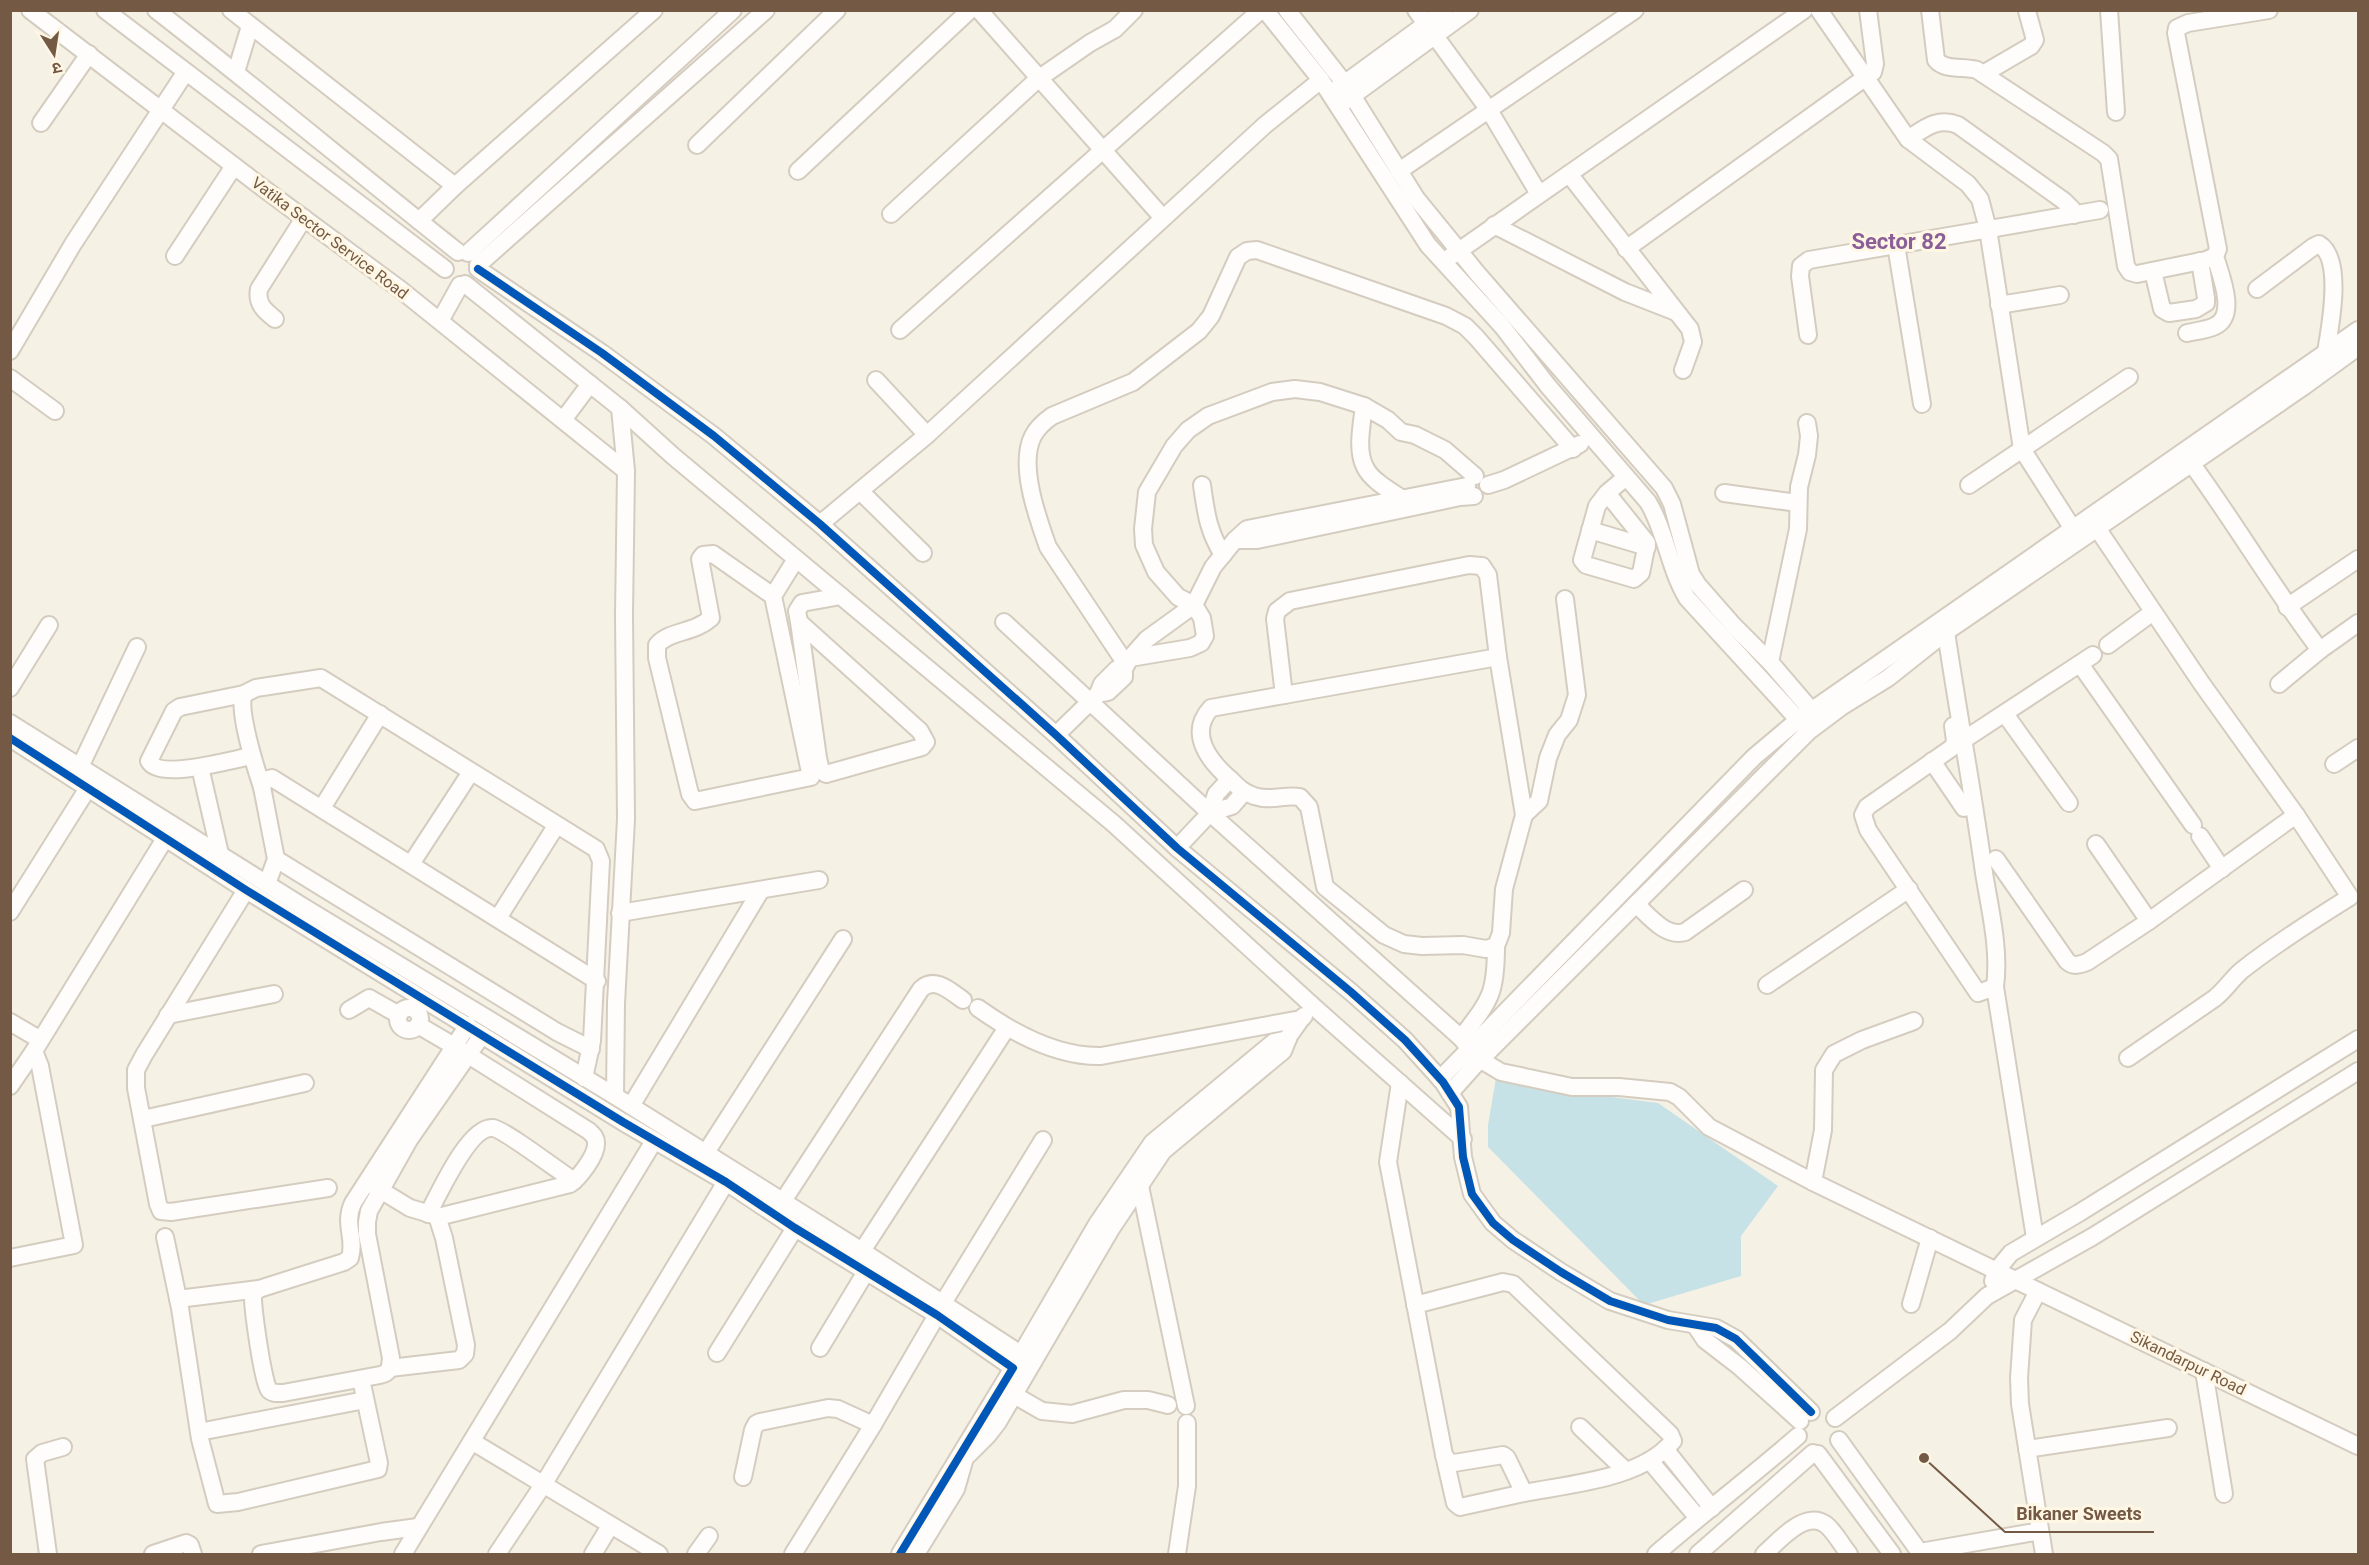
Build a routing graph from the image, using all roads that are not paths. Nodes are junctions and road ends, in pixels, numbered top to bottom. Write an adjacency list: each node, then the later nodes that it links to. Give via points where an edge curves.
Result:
1 (30, 10): 26 (street, Vatika Sector Service Road)
2 (105, 10): 28 (street)
3 (156, 10): 27 (street)
4 (231, 10): 25 (street)
5 (654, 10): 44 (street)
6 (733, 10): 59 (street)
7 (766, 10): 59 (street)
8 (837, 10): 38 (street)
9 (970, 10): 41 (street)
10 (979, 10): 31 (street)
11 (1134, 10): 31 (street, via 1115,30)
12 (1263, 10): 32 (street); 39 (street)
13 (1287, 10): 32 (street)
14 (1445, 10): 24 (street)
15 (1470, 10): 24 (street)
16 (1635, 10): 34 (street)
17 (1804, 10): 43 (street)
18 (1819, 10): 30 (street)
19 (1868, 10): 30 (street, via 1875,64)
20 (1930, 10): 29 (street, via 1936,60 1945,67 1966,67)
21 (2109, 10): 35 (street)
22 (2269, 10): 58 (street, via 2188,22 2177,28 2218,249)
23 (2027, 11): 29 (street, via 2035,40 2031,46)
24 (1425, 23): 32 (street); 34 (street)
25 (250, 26): 27 (street); 44 (street)
26 (89, 54): 33 (street, Vatika Sector Service Road); 36 (street)
27 (236, 72): 51 (street)
28 (185, 73): 33 (street); 61 (street)
29 (1983, 74): 62 (street, via 2109,159 2126,266 2137,274)
30 (1866, 78): 37 (street); 55 (street)
31 (1038, 80): 39 (street); 47 (street)
32 (1337, 92): 42 (street); 50 (street, via 1265,125); 60 (street, via 1428,244)
33 (161, 110): 40 (street, Vatika Sector Service Road); 75 (street, via 73,244)
34 (1489, 110): 42 (street); 45 (street)
35 (2116, 112)
36 (41, 123)
37 (1908, 139): 48 (street, via 1934,122 1958,125 2064,201); 53 (street, via 1968,184 1980,199)
38 (698, 145)
39 (1101, 150): 50 (street); 70 (street)
40 (234, 166): 49 (street, Vatika Sector Service Road); 57 (street)
41 (798, 171)
42 (1399, 171): 56 (street)
43 (1569, 174): 45 (street); 55 (street)
44 (455, 186): 51 (street)
45 (1539, 194): 52 (street)
46 (2100, 210): 48 (street)
47 (891, 214)
48 (2074, 215): 53 (street)
49 (304, 218): 68 (street, via 259,290 262,308); 69 (street, Vatika Sector Service Road)
50 (1163, 218): 88 (street)
51 (419, 221): 59 (street)
52 (1494, 225): 56 (street); 67 (street, via 1625,292)
53 (1988, 230): 54 (street); 66 (street)
54 (1896, 245): 73 (street, via 1809,260 1801,266); 82 (street)
55 (1626, 249): 67 (street)
56 (1458, 250): 60 (street); 111 (street, via 1664,488 1672,504)
57 (175, 256)
58 (2207, 259): 62 (street); 62 (street, via 2206,303 2196,309 2164,312); 72 (street, via 2227,305 2224,320)
59 (471, 260): 61 (street, via 449,258); 63 (street, via 474,279); 101 (street, via 705,429)
60 (1444, 262): 92 (street)
61 (445, 269): 63 (street, via 452,281)
62 (2153, 271)
63 (463, 284): 69 (street); 81 (street)
64 (2257, 289): 76 (street, via 2319,244 2325,248 2330,257 2334,308)
65 (2060, 296): 66 (street)
66 (1999, 305): 89 (street)
67 (1677, 313): 77 (street, via 1690,329 1693,342)
68 (275, 320)
69 (440, 321): 86 (street, Vatika Sector Service Road)
70 (900, 330)
71 (2358, 330): 76 (street)
72 (2187, 333)
73 (1808, 335)
74 (2358, 347): 90 (street)
75 (10, 351)
76 (2326, 352): 90 (street)
77 (1683, 370)
78 (2129, 377): 89 (street)
79 (10, 378): 85 (street)
80 (876, 380): 88 (street)
81 (590, 384): 84 (street); 86 (street)
82 (1922, 404)
83 (1364, 406): 94 (street, via 1401,432 1445,450); 99 (street, via 1361,429 1365,468); 115 (street, via 1320,392 1272,392 1208,416 1188,429 1148,492 1143,529 1144,545 1156,572 1178,597)
84 (620, 408): 91 (street); 109 (street)
85 (55, 411)
86 (563, 420): 91 (street, Vatika Sector Service Road)
87 (1807, 423): 100 (street, via 1807,455)
88 (927, 435): 96 (street)
89 (2022, 449): 95 (street); 103 (street)
90 (2187, 457): 102 (street); 103 (street); 116 (street)
91 (626, 471): 177 (street, via 626,819)
92 (1626, 477): 97 (street); 111 (street, via 1655,514)
93 (1202, 485): 108 (street, via 1208,524)
94 (1474, 485): 99 (street); 105 (street, via 1460,497 1257,540); 128 (street, via 1577,446 1465,326 1257,250 1247,251 1238,258 1211,316 1198,331 1133,382 1052,416 1032,437 1027,467 1048,547)
95 (1969, 485)
96 (860, 491): 101 (street); 107 (street)
97 (1607, 493): 104 (street, via 1597,506); 106 (street)
98 (1724, 493): 100 (street)
99 (1401, 498): 105 (street, via 1247,529)
100 (1798, 504): 127 (street, via 1798,529)
101 (820, 524): 138 (street)
102 (2097, 528): 117 (street); 122 (street)
103 (2073, 529): 136 (street)
104 (1590, 530): 106 (street); 106 (street, via 1582,560 1586,565 1634,579 1641,573)
105 (1235, 540): 108 (street)
106 (1647, 547)
107 (923, 553)
108 (1223, 555): 115 (street)
109 (796, 559): 112 (street); 113 (street)
110 (2358, 559): 116 (street)
111 (1686, 580): 127 (street, via 1698,585); 136 (street, via 1687,598)
112 (773, 596): 112 (street, via 713,554 703,555 700,559 711,618 701,627 663,638 657,645 690,794 695,801 811,777)
113 (841, 596): 118 (street, via 802,603 797,611); 187 (street, via 1114,824)
114 (1565, 599): 156 (street, via 1577,695 1569,720 1557,735 1548,758 1539,801)
115 (1194, 605): 128 (street, via 1162,627); 128 (street, via 1204,626 1201,643)
116 (2287, 607): 125 (street)
117 (2153, 612): 123 (street); 157 (street)
118 (799, 622): 118 (street, via 821,771 826,774 922,747 926,742 920,731)
119 (1004, 622): 133 (street, Sikandarpur Road)
120 (2358, 623): 125 (street)
121 (49, 625): 130 (street)
122 (1941, 636): 136 (street, via 1888,678); 139 (street); 143 (street, via 1955,741 1953,747)
123 (2108, 645)
124 (137, 647): 145 (street)
125 (2320, 650): 129 (street)
126 (1498, 657): 132 (street); 132 (street, via 1488,575 1482,566 1469,565 1290,601 1277,610); 156 (street)
127 (1770, 662): 136 (street)
128 (1126, 664): 133 (street, via 1102,684)
129 (2279, 684)
130 (10, 688)
131 (243, 694): 134 (street, via 256,688 321,678); 142 (street); 146 (street, via 174,711 150,758 151,765 167,771)
132 (1284, 695): 148 (street, via 1211,708 1204,716 1200,725 1204,746 1214,766)
133 (1095, 697): 138 (street); 155 (street, Sikandarpur Road)
134 (380, 714): 147 (street); 153 (street)
135 (2005, 714): 139 (street); 152 (street); 166 (street, via 2087,660)
136 (1810, 721): 174 (street); 202 (street, via 1754,757)
137 (10, 723): 145 (street)
138 (1056, 735): 161 (street)
139 (1962, 741): 184 (street, via 1996,958)
140 (13, 745): 150 (street)
141 (2358, 748): 144 (street)
142 (252, 756): 146 (street); 149 (street)
143 (1932, 761): 154 (street); 169 (street, via 1867,807 1863,815 1868,830)
144 (2334, 764)
145 (80, 767): 162 (street)
146 (200, 767): 162 (street)
147 (471, 771): 158 (street); 165 (street)
148 (1230, 779): 151 (street); 155 (street, via 1216,794)
149 (262, 786): 153 (street, via 272,778); 163 (street)
150 (88, 788): 159 (street); 175 (street)
151 (1244, 792): 155 (street, via 1232,806); 181 (street, via 1271,800 1300,797 1308,807 1325,887 1384,935 1404,944 1422,946)
152 (2068, 803)
153 (322, 808): 165 (street)
154 (1964, 808)
155 (1210, 813): 161 (street); 202 (street, Sikandarpur Road)
156 (1524, 815): 181 (street, via 1504,889)
157 (2296, 815): 166 (street); 173 (street)
158 (556, 826): 178 (street); 182 (street, via 596,849 601,861)
159 (166, 837): 170 (street); 199 (street)
160 (2096, 844): 179 (street)
161 (1177, 848): 208 (street, via 1352,992 1405,1040)
162 (220, 854): 168 (street)
163 (276, 859): 168 (street); 201 (street, via 557,1032)
164 (1996, 859): 179 (street, via 2071,965 2087,962)
165 (411, 864): 178 (street)
166 (2222, 868): 179 (street)
167 (819, 880): 171 (street)
168 (267, 884): 176 (street)
169 (1909, 889): 183 (street); 184 (street, via 1978,993)
170 (246, 890): 176 (street); 190 (street)
171 (761, 890): 177 (street); 214 (street)
172 (1743, 890): 174 (street, via 1678,934 1668,931)
173 (2354, 903): 205 (street, via 2263,954 2215,998)
174 (1636, 904): 202 (street)
175 (10, 912)
176 (298, 913): 194 (street); 203 (street)
177 (620, 914): 213 (street)
178 (498, 918): 182 (street)
179 (2149, 921)
180 (843, 939): 220 (street)
181 (1497, 946): 202 (street, via 1495,983)
182 (597, 981): 201 (street)
183 (1767, 985)
184 (1995, 987): 233 (street)
185 (274, 994): 190 (street)
186 (963, 1000): 227 (street, via 938,984 921,989)
187 (1314, 1007): 191 (street); 210 (street)
188 (978, 1008): 195 (street)
189 (349, 1010): 200 (street, via 369,998 399,1015 403,1009 414,1009 420,1018 418,1025)
190 (168, 1015): 215 (street, via 136,1070)
191 (1301, 1019): 195 (street, via 1101,1056 1067,1053); 197 (street)
192 (1914, 1021): 223 (street, via 1834,1054 1824,1070 1823,1130)
193 (10, 1022): 199 (street)
194 (468, 1025): 196 (street); 200 (street)
195 (1006, 1029): 234 (street)
196 (482, 1035): 203 (street); 204 (street)
197 (1288, 1039): 224 (street, via 1283,1051 1163,1151); 250 (street, via 1274,1042 1152,1143 1097,1224 1038,1328)
198 (2358, 1039): 233 (street)
199 (37, 1045): 211 (street); 236 (street, via 74,1245)
200 (454, 1046): 204 (street); 225 (street)
201 (591, 1049): 207 (street)
202 (1471, 1049): 208 (street); 212 (street); 223 (street, Sikandarpur Road, via 1502,1072 1572,1087 1670,1092 1709,1127)
203 (528, 1052): 207 (street); 213 (street)
204 (469, 1055): 216 (street); 225 (street)
205 (2128, 1058)
206 (2358, 1071): 240 (street, via 2167,1192)
207 (584, 1078): 213 (street)
208 (1440, 1079): 212 (street)
209 (305, 1083): 215 (street)
210 (1400, 1083): 217 (street); 246 (street, via 1388,1162)
211 (10, 1086)
212 (1450, 1093): 217 (street, via 1459,1107)
213 (609, 1102): 214 (street); 216 (street); 219 (street)
214 (631, 1106): 220 (street)
215 (143, 1119): 226 (street, via 161,1211)
216 (589, 1131): 221 (street, via 596,1140 596,1149)
217 (1463, 1139): 260 (street, via 1472,1194 1493,1223 1513,1240 1610,1301 1695,1325 1705,1340)
218 (1043, 1140): 247 (street)
219 (654, 1141): 222 (street); 266 (street)
220 (705, 1154): 227 (street)
221 (574, 1181): 228 (street, via 561,1188); 228 (street, via 511,1138 489,1128 479,1132 465,1148)
222 (726, 1182): 229 (street); 277 (street)
223 (1814, 1182): 232 (street, Sikandarpur Road)
224 (1140, 1186): 250 (street); 257 (street)
225 (374, 1187): 228 (street, via 410,1208); 235 (street, via 348,1213); 237 (street, via 366,1222)
226 (328, 1188)
227 (783, 1201): 230 (street)
228 (433, 1215): 251 (street, via 466,1351 459,1360)
229 (795, 1228): 230 (street); 249 (street)
230 (820, 1234): 234 (street); 238 (street)
231 (165, 1237): 244 (street)
232 (1930, 1238): 239 (street, Sikandarpur Road); 245 (street)
233 (2035, 1238): 239 (street, via 2011,1253)
234 (862, 1251): 247 (street)
235 (350, 1256): 237 (street); 241 (street, via 344,1262)
236 (10, 1258)
237 (373, 1258): 251 (street)
238 (867, 1270): 247 (street); 248 (street)
239 (1996, 1270): 240 (street, Sikandarpur Road); 243 (street)
240 (2018, 1280): 242 (street, Sikandarpur Road); 243 (street)
241 (259, 1289): 244 (street); 253 (street, via 252,1297 269,1390 283,1393)
242 (2038, 1291): 252 (street, Sikandarpur Road); 270 (street, via 2023,1320 2022,1332 2020,1395)
243 (1987, 1296): 258 (street, via 1950,1331)
244 (178, 1299): 264 (street)
245 (1911, 1304)
246 (1415, 1305): 269 (street, via 1503,1282 1513,1284 1670,1434 1673,1441); 272 (street)
247 (940, 1309): 250 (street); 261 (street)
248 (820, 1348)
249 (717, 1353)
250 (1023, 1364): 254 (street); 274 (street)
251 (390, 1368): 253 (street, via 384,1374)
252 (2204, 1371): 267 (street, Sikandarpur Road); 279 (street)
253 (361, 1379): 255 (street)
254 (1014, 1395): 256 (street, via 1042,1411 1072,1414 1124,1400); 274 (street, via 994,1428)
255 (365, 1400): 264 (street); 264 (street, via 379,1463 376,1470 224,1505 215,1503)
256 (1168, 1405)
257 (1186, 1406)
258 (1835, 1418): 260 (street, via 1824,1411); 265 (street)
259 (1187, 1423): 299 (street, via 1186,1486)
260 (1803, 1423): 271 (street, via 1803,1447); 280 (street, via 1746,1482)
261 (873, 1425): 276 (street, via 828,1408 760,1422 753,1430); 296 (street)
262 (1580, 1427): 275 (street)
263 (2168, 1428): 270 (street)
264 (199, 1432)
265 (1839, 1440): 271 (street, via 1833,1449); 286 (street)
266 (473, 1442): 277 (street); 283 (street)
267 (2358, 1446)
268 (63, 1447): 287 (street, via 35,1459)
269 (1665, 1449): 273 (street); 280 (street)
270 (2027, 1449): 284 (street)
271 (1815, 1453): 301 (street); 304 (street)
272 (1444, 1455): 278 (street, via 1454,1463 1503,1455); 278 (street, via 1455,1503 1460,1507)
273 (1650, 1461): 275 (street); 281 (street)
274 (959, 1462): 297 (street); 298 (street, via 956,1489)
275 (1626, 1471): 278 (street)
276 (743, 1477)
277 (543, 1485): 282 (street); 292 (street)
278 (1524, 1493)
279 (2224, 1494)
280 (1712, 1508): 281 (street)
281 (1698, 1518): 300 (street)
282 (610, 1526): 293 (street); 294 (street)
283 (418, 1527): 290 (street); 291 (street)
284 (2040, 1531): 286 (street); 305 (street)
285 (709, 1536): 295 (street)
286 (1920, 1553)
287 (48, 1554)
288 (153, 1554): 289 (street, via 186,1543)
289 (193, 1554)
290 (261, 1554)
291 (403, 1554)
292 (497, 1554)
293 (593, 1554)
294 (659, 1554)
295 (696, 1554)
296 (793, 1554)
297 (900, 1554)
298 (916, 1554)
299 (1178, 1554)
300 (1656, 1554)
301 (1698, 1554)
302 (1764, 1554): 303 (street, via 1795,1528 1815,1520 1826,1524)
303 (1849, 1554)
304 (1892, 1554)
305 (2044, 1554)

